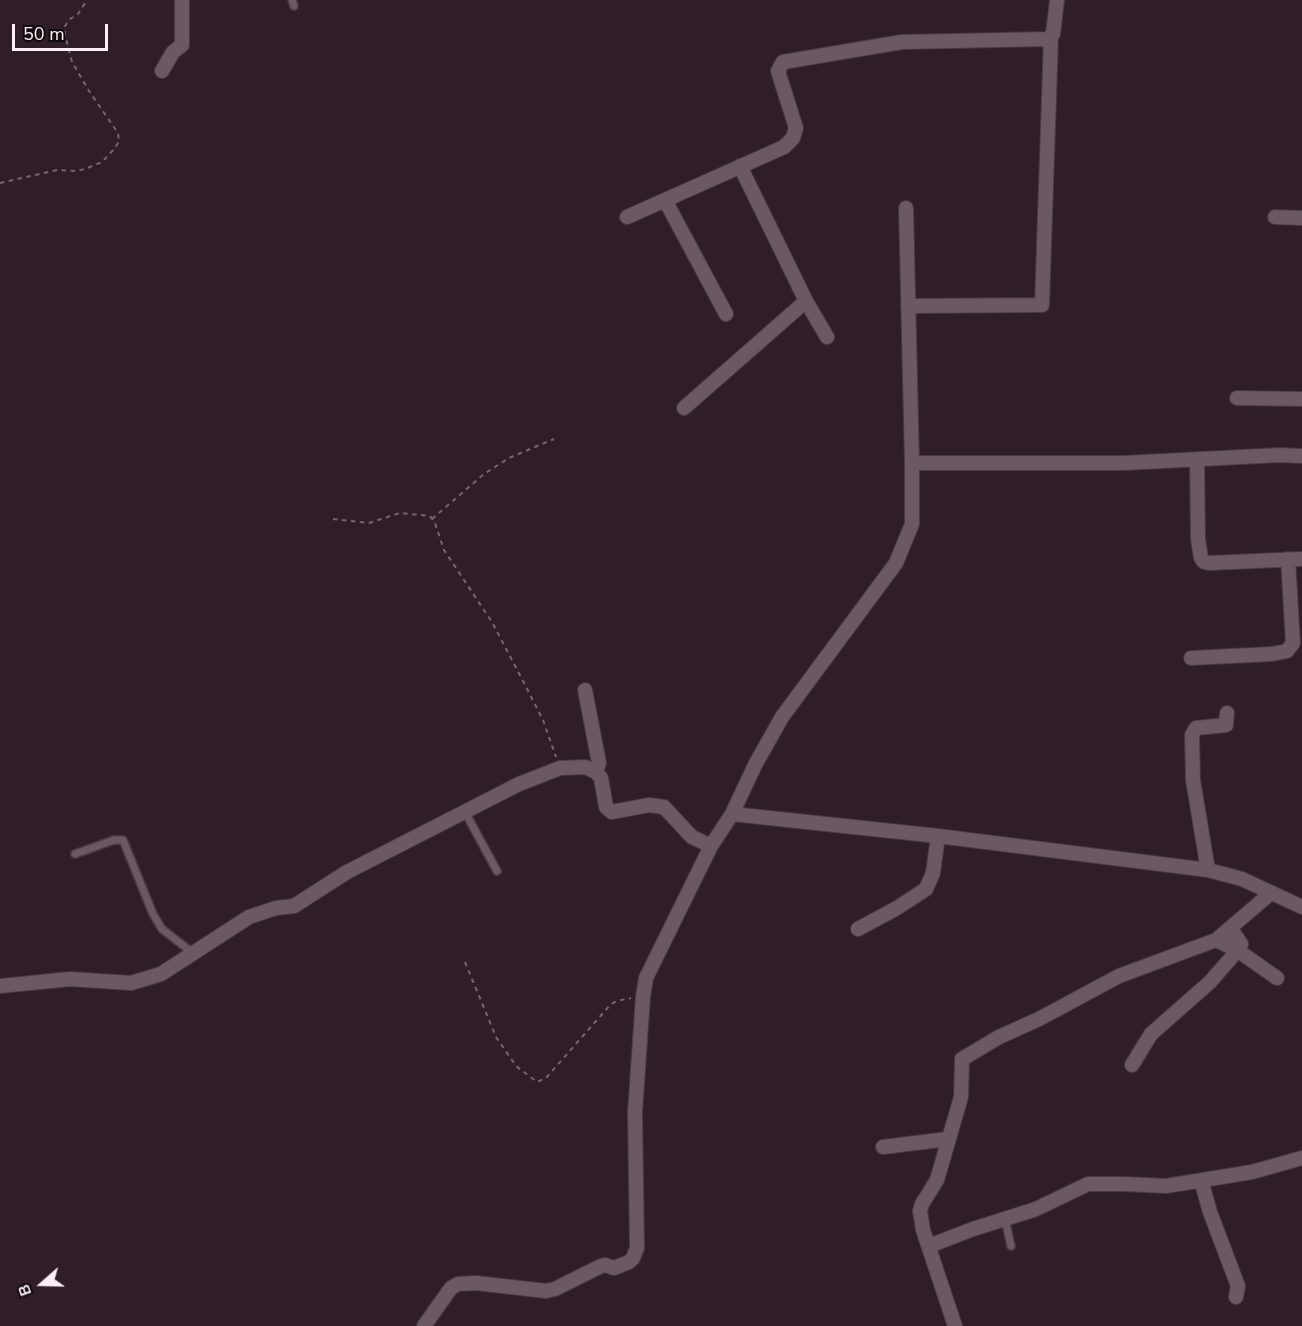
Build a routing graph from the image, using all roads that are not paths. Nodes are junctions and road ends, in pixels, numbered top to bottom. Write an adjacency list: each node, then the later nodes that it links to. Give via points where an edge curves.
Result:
1 (182, 0): 4 (street, via 182,45)
2 (1057, 0): 3 (street)
3 (1051, 37): 5 (street, via 902,42 783,62 777,71 796,128 793,138 784,147); 12 (street, via 1042,305)
4 (162, 71)
5 (740, 166): 6 (street); 11 (street)
6 (665, 200): 8 (street); 13 (street)
7 (906, 208): 12 (street)
8 (627, 217)
9 (1275, 217): 10 (street)
10 (1302, 218)
11 (806, 301): 14 (street); 17 (street)
12 (908, 306): 20 (street)
13 (726, 314)
14 (827, 337)
15 (1237, 398): 16 (street)
16 (1302, 399)
17 (684, 408)
18 (1302, 456): 19 (street)
19 (1197, 459): 20 (street); 21 (street, via 1198,538 1204,562)
20 (912, 463): 27 (street, via 912,524 896,563 782,717)
21 (1295, 559): 22 (street, via 1293,643 1287,651)
22 (1191, 658)
23 (585, 690): 25 (street, via 599,763)
24 (1227, 713): 31 (street, via 1226,725 1196,728 1192,735 1193,780)
25 (596, 772): 26 (street, via 585,767 560,768); 29 (street, via 609,810 664,807 692,837)
26 (465, 812): 32 (lane); 39 (street, via 347,872 294,906 249,917)
27 (732, 814): 28 (street); 29 (street)
28 (938, 836): 31 (street); 35 (street, via 933,873 926,889)
29 (711, 846): 51 (street, via 646,978 635,1112 637,1248 633,1258 614,1268 601,1266 546,1291 458,1284)
30 (75, 854): 39 (lane, via 123,840 162,929)
31 (1208, 870): 33 (street, via 1242,879)
32 (497, 871)
33 (1271, 893): 34 (street); 36 (street)
34 (1302, 907)
35 (858, 929)
36 (1231, 929): 37 (street); 38 (street, via 1241,944)
37 (1216, 940): 38 (street); 43 (street, via 1119,976 965,1056 961,1064 961,1097)
38 (1237, 950): 40 (street); 42 (street, via 1210,982 1151,1034)
39 (194, 954): 41 (street, via 161,974 131,983 70,979)
40 (1277, 978)
41 (0, 986)
42 (1132, 1065)
43 (948, 1139): 44 (street); 48 (street, via 937,1180 920,1211)
44 (883, 1147)
45 (1302, 1158): 46 (street, via 1252,1172)
46 (1201, 1179): 47 (street, via 1166,1186 1088,1185); 50 (street, via 1238,1286)
47 (1005, 1219): 48 (street); 49 (lane)
48 (929, 1246): 52 (street)
49 (1011, 1246)
50 (1236, 1297)
51 (424, 1326)
52 (956, 1326)

